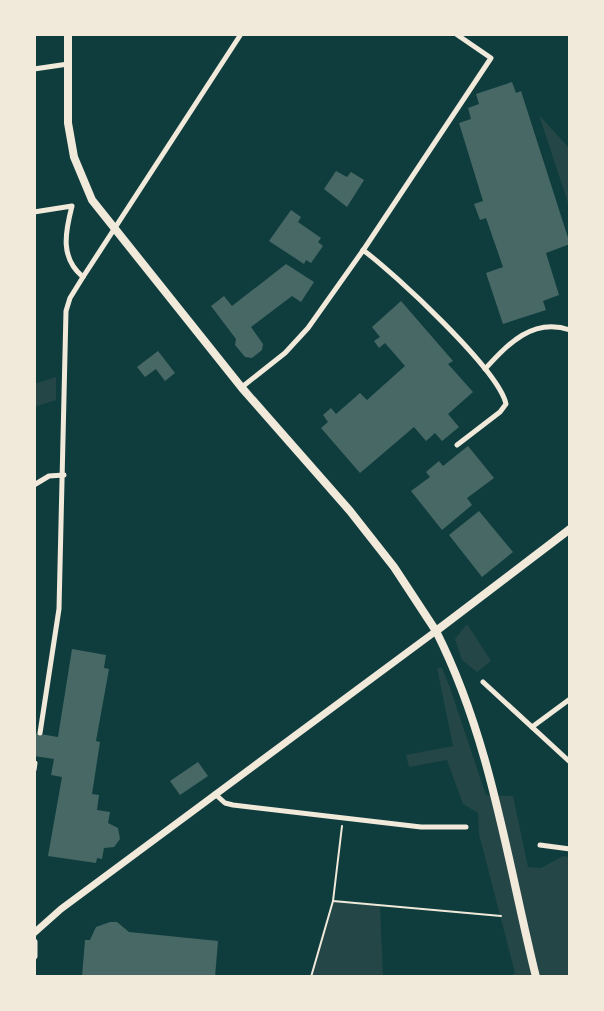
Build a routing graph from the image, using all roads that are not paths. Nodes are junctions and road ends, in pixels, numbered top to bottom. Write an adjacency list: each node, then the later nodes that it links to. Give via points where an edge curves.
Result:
1 (68, 34): 4 (main road)
2 (241, 34): 7 (street)
3 (456, 34): 8 (street, via 491,58)
4 (68, 64): 5 (street); 7 (main road, via 73,153 92,200)
5 (34, 69)
6 (34, 212): 9 (street, via 72,206 67,258)
7 (115, 230): 9 (street); 12 (main road)
8 (363, 250): 11 (street); 12 (street, via 308,328)
9 (83, 277): 14 (street, via 66,311)
10 (570, 330): 11 (street, via 533,329)
11 (485, 369): 13 (street, via 506,404)
12 (242, 388): 17 (main road, via 386,556)
13 (457, 445)
14 (64, 475): 15 (street); 21 (street, via 59,609)
15 (34, 485)
16 (570, 529): 17 (main road)
17 (436, 631): 23 (main road); 30 (main road, via 484,753)
18 (483, 682): 20 (street)
19 (570, 699): 20 (street)
20 (532, 727): 22 (street)
21 (40, 733)
22 (570, 762)
23 (215, 794): 24 (street, via 233,805 421,827); 27 (main road)
24 (466, 827)
25 (540, 845): 26 (street)
26 (570, 849)
27 (34, 933)
28 (34, 942): 29 (main road)
29 (34, 956)
30 (536, 977)

